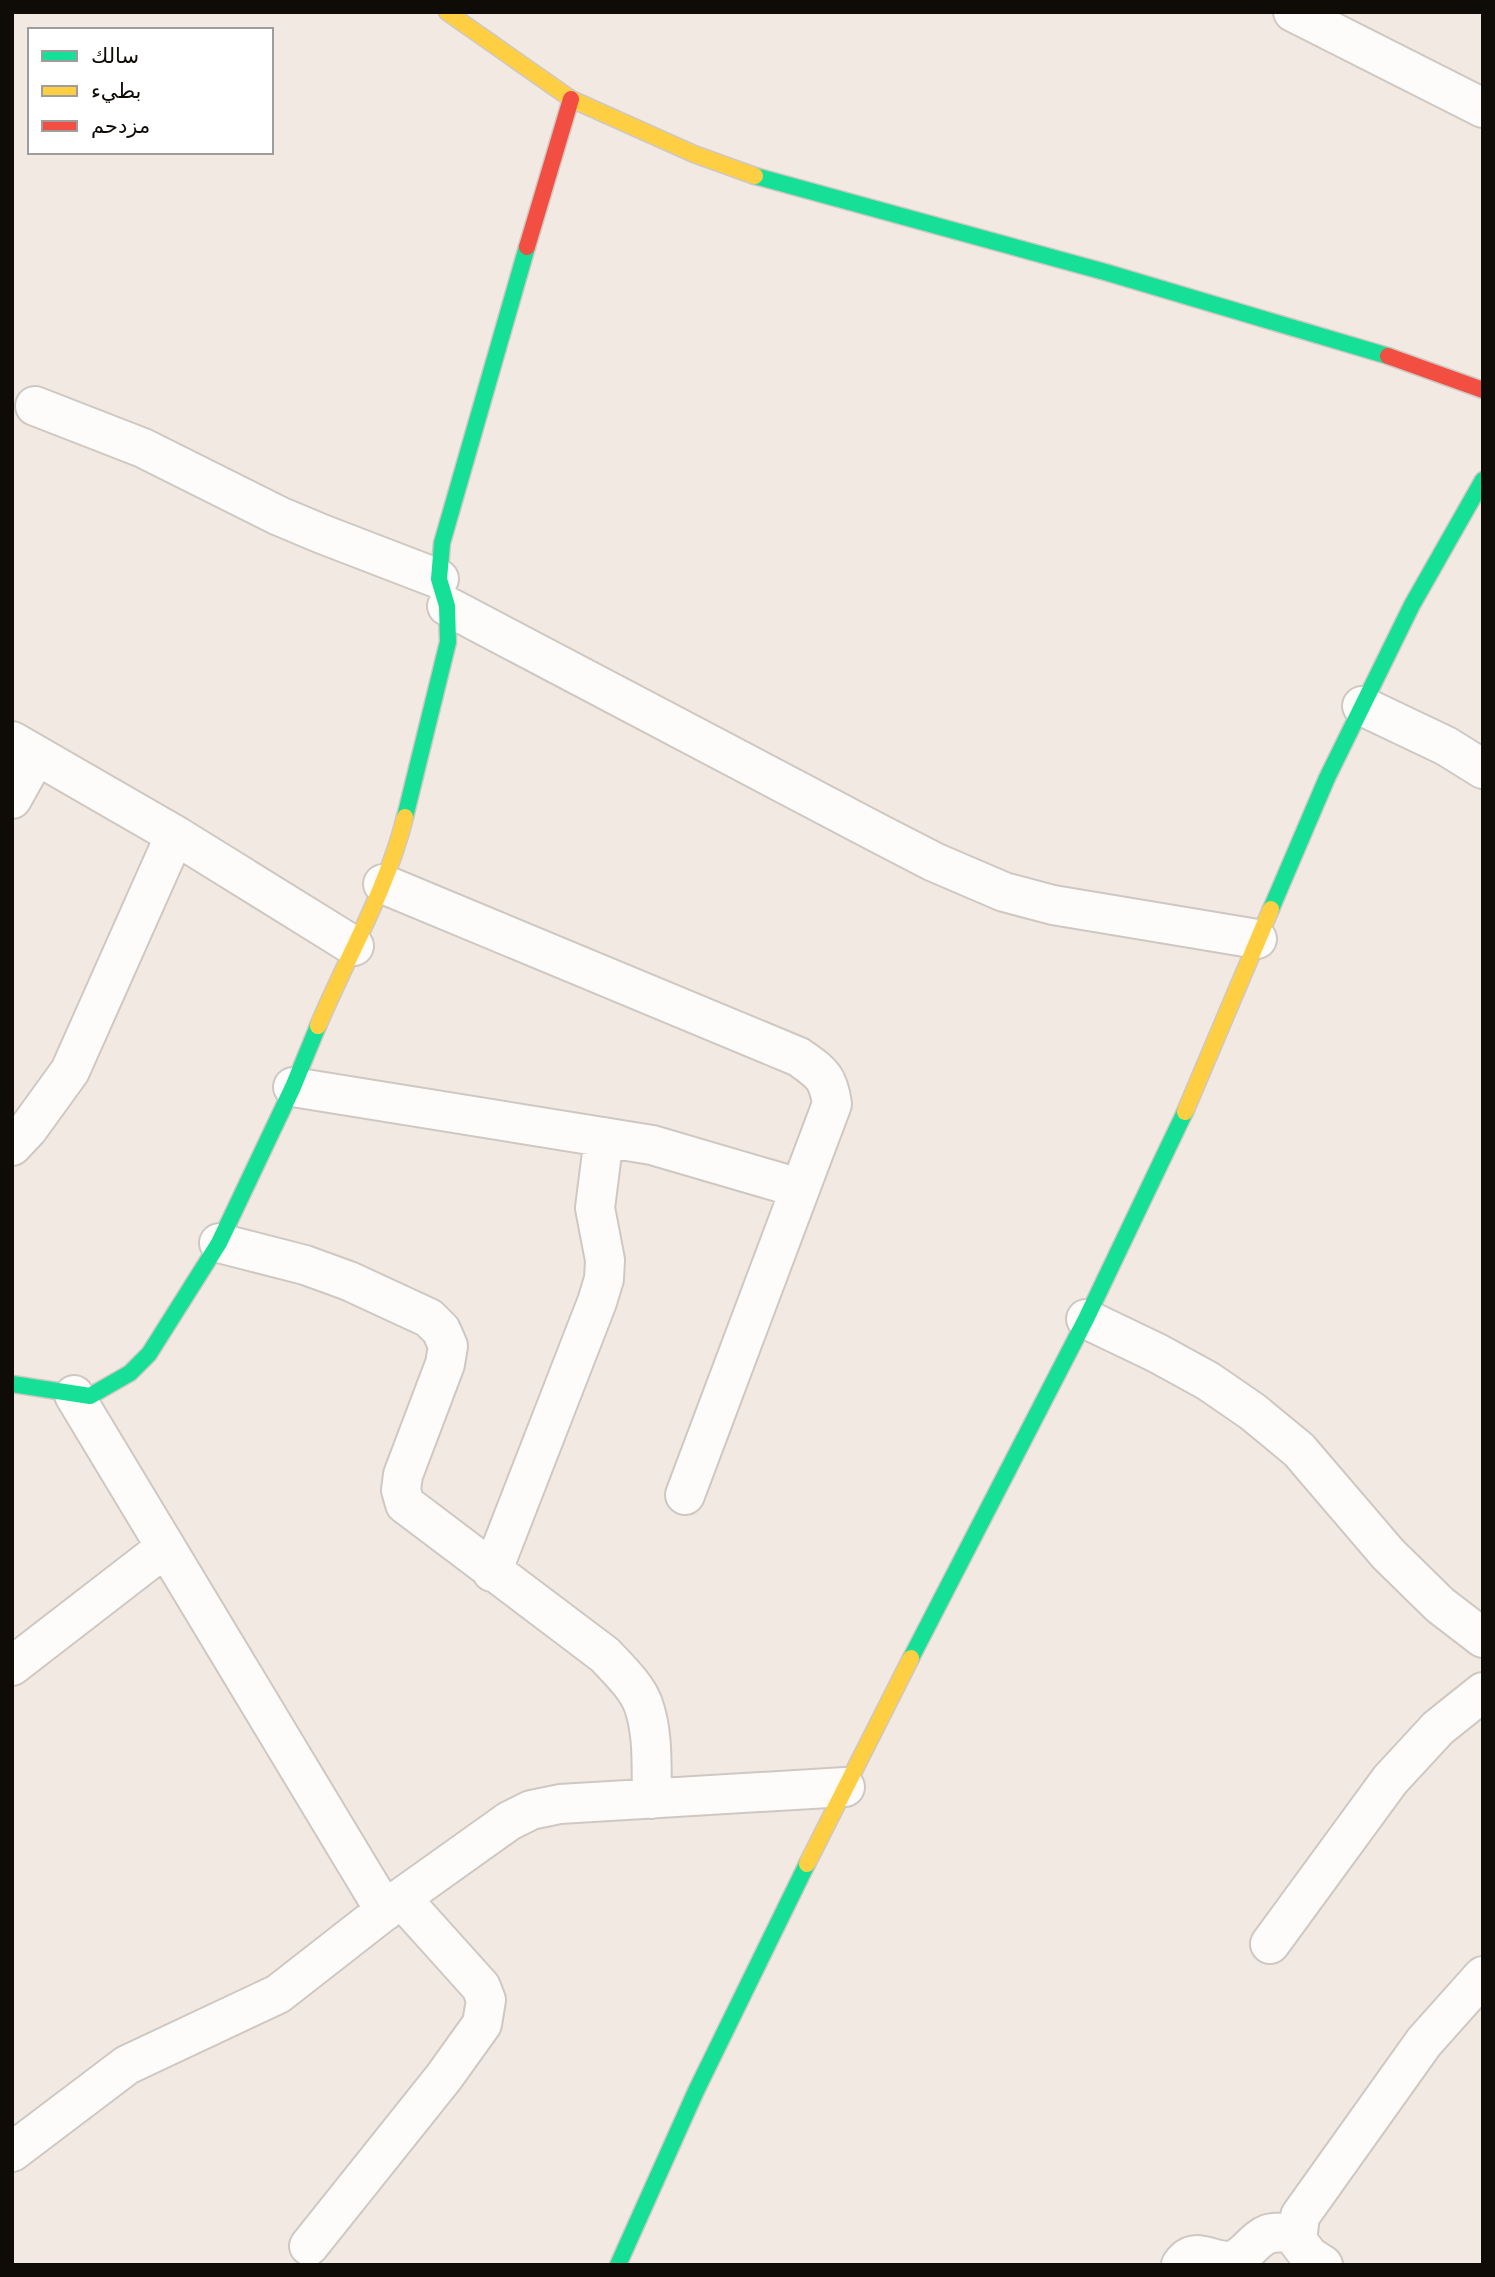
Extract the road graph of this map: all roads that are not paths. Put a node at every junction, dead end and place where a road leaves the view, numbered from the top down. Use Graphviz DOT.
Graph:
graph roads {
  1 [pos="447,12"];
  2 [pos="1293,12"];
  3 [pos="571,99"];
  4 [pos="1483,108"];
  5 [pos="1483,390"];
  6 [pos="35,406"];
  7 [pos="1483,480"];
  8 [pos="443,592"];
  9 [pos="1362,706"];
  10 [pos="24,748"];
  11 [pos="1483,769"];
  12 [pos="12,799"];
  13 [pos="175,835"];
  14 [pos="383,884"];
  15 [pos="1257,939"];
  16 [pos="354,947"];
  17 [pos="293,1087"];
  18 [pos="604,1137"];
  19 [pos="12,1146"];
  20 [pos="799,1188"];
  21 [pos="219,1243"];
  22 [pos="1086,1319"];
  23 [pos="12,1384"];
  24 [pos="74,1395"];
  25 [pos="685,1495"];
  26 [pos="166,1547"];
  27 [pos="492,1572"];
  28 [pos="1483,1638"];
  29 [pos="12,1666"];
  30 [pos="1483,1692"];
  31 [pos="845,1787"];
  32 [pos="652,1799"];
  33 [pos="393,1905"];
  34 [pos="1270,1944"];
  35 [pos="1483,1976"];
  36 [pos="12,2152"];
  37 [pos="1296,2233"];
  38 [pos="309,2246"];
  39 [pos="618,2265"];
  40 [pos="1181,2265"];
  41 [pos="1323,2265"];
  1 -- 3 [label="street"];
  2 -- 4 [label="street"];
  3 -- 5 [label="street"];
  3 -- 8 [label="street"];
  6 -- 8 [label="street"];
  7 -- 9 [label="street"];
  8 -- 14 [label="street"];
  8 -- 15 [label="street"];
  9 -- 11 [label="street"];
  9 -- 15 [label="street"];
  10 -- 12 [label="street"];
  10 -- 13 [label="street"];
  13 -- 16 [label="street"];
  13 -- 19 [label="street"];
  14 -- 16 [label="street"];
  14 -- 20 [label="street"];
  15 -- 22 [label="street"];
  16 -- 17 [label="street"];
  17 -- 18 [label="street"];
  17 -- 21 [label="street"];
  18 -- 20 [label="street"];
  18 -- 27 [label="street"];
  20 -- 25 [label="street"];
  21 -- 24 [label="street"];
  21 -- 27 [label="street"];
  22 -- 28 [label="street"];
  22 -- 31 [label="street"];
  23 -- 24 [label="street"];
  24 -- 26 [label="street"];
  26 -- 29 [label="street"];
  26 -- 33 [label="street"];
  27 -- 32 [label="street"];
  30 -- 34 [label="street"];
  31 -- 32 [label="street"];
  31 -- 39 [label="street"];
  32 -- 33 [label="street"];
  33 -- 36 [label="street"];
  33 -- 38 [label="street"];
  35 -- 37 [label="street"];
  37 -- 40 [label="street"];
  37 -- 41 [label="street"];
}
